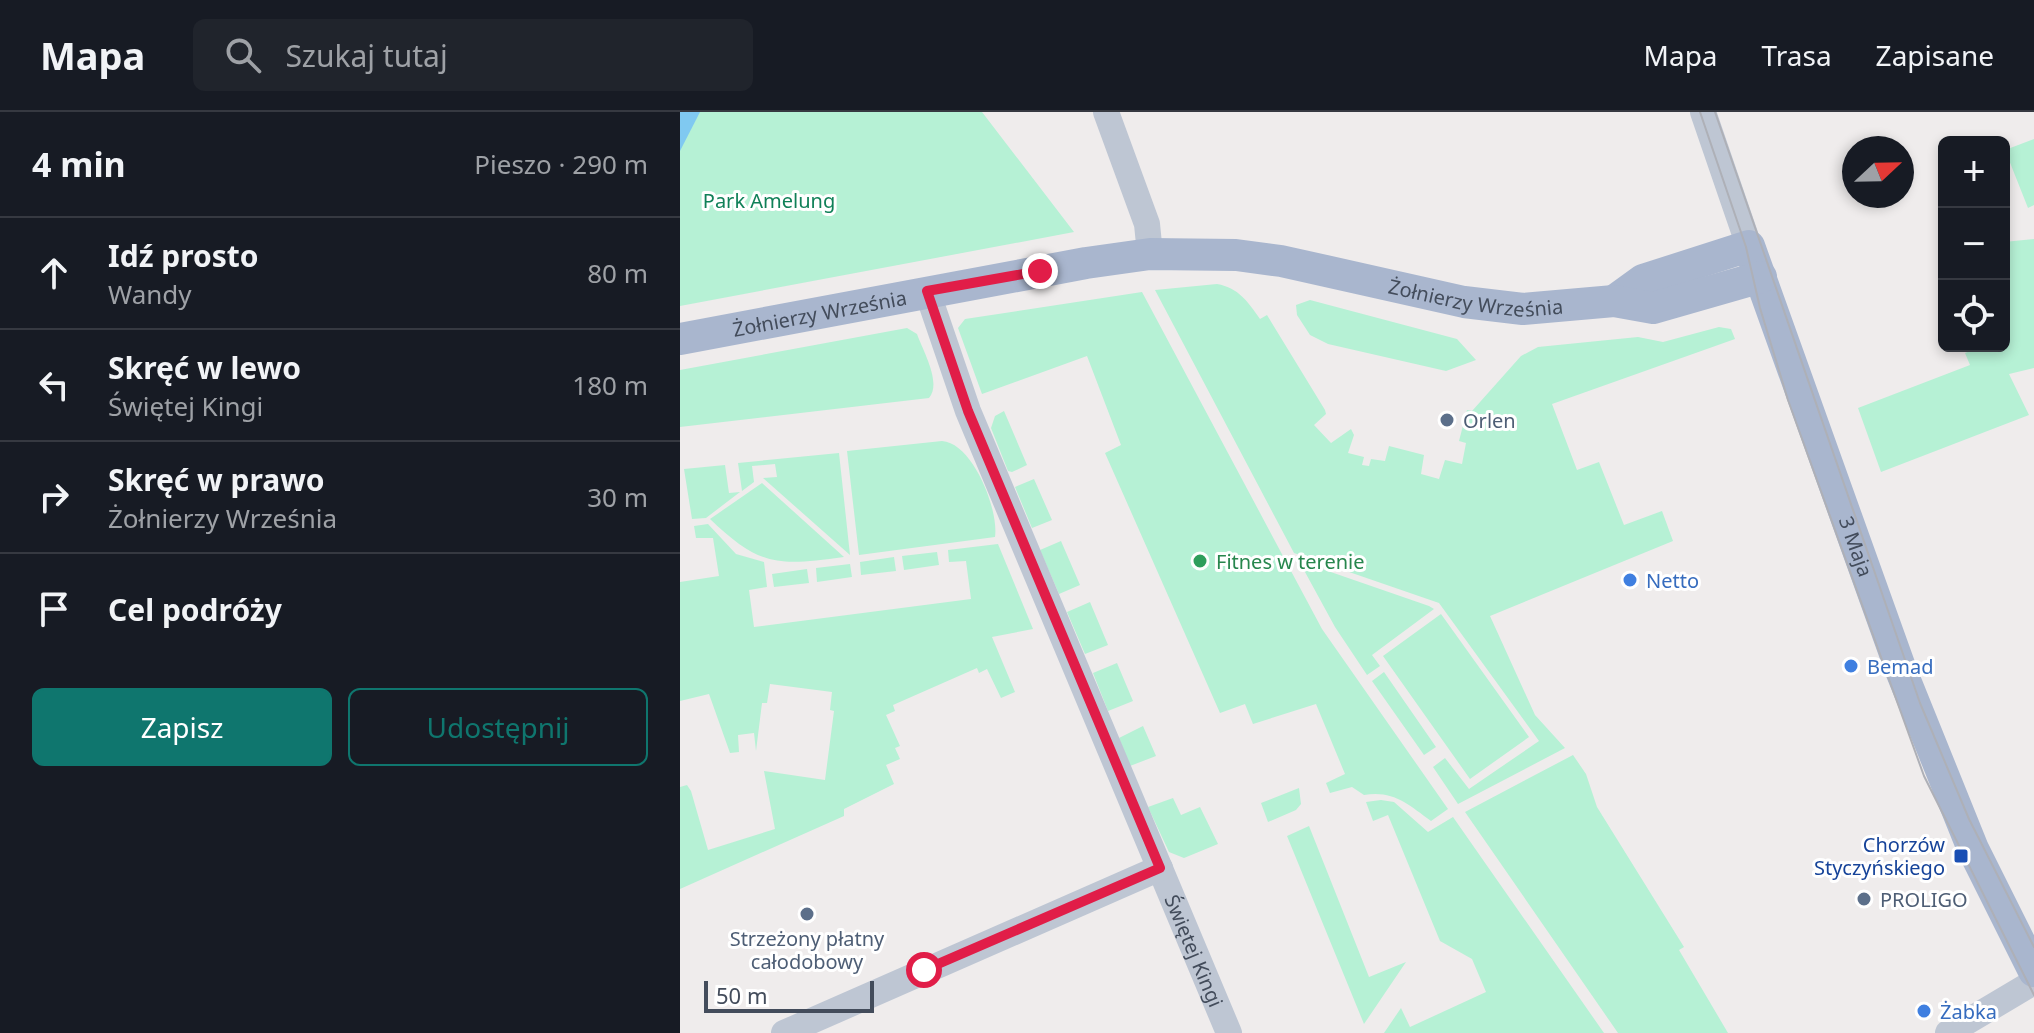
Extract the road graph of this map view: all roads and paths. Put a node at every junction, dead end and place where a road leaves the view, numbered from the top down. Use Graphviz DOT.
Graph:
graph roads {
  1 [pos="1106,112"];
  2 [pos="1703,112"];
  3 [pos="1749,246"];
  4 [pos="1150,254"];
  5 [pos="1761,277"];
  6 [pos="927,291"];
  7 [pos="1614,301"];
  8 [pos="680,339"];
  9 [pos="1160,868"];
  10 [pos="2034,971"];
  11 [pos="2034,982"];
  12 [pos="784,1033"];
  13 [pos="1229,1033"];
  14 [pos="1948,1033"];
  1 -- 4 [label="street"];
  2 -- 3 [label="street, 3 Maja"];
  3 -- 5 [label="main road, 3 Maja"];
  3 -- 7 [label="main road, Żołnierzy Września"];
  4 -- 6 [label="main road, Żołnierzy Września"];
  4 -- 7 [label="main road, Żołnierzy Września"];
  5 -- 7 [label="main road, Żołnierzy Września"];
  5 -- 10 [label="main road, 3 Maja"];
  6 -- 8 [label="main road, Żołnierzy Września"];
  6 -- 9 [label="street, Świętej Kingi"];
  9 -- 12 [label="street"];
  9 -- 13 [label="street, Świętej Kingi"];
  11 -- 14 [label="street"];
}
